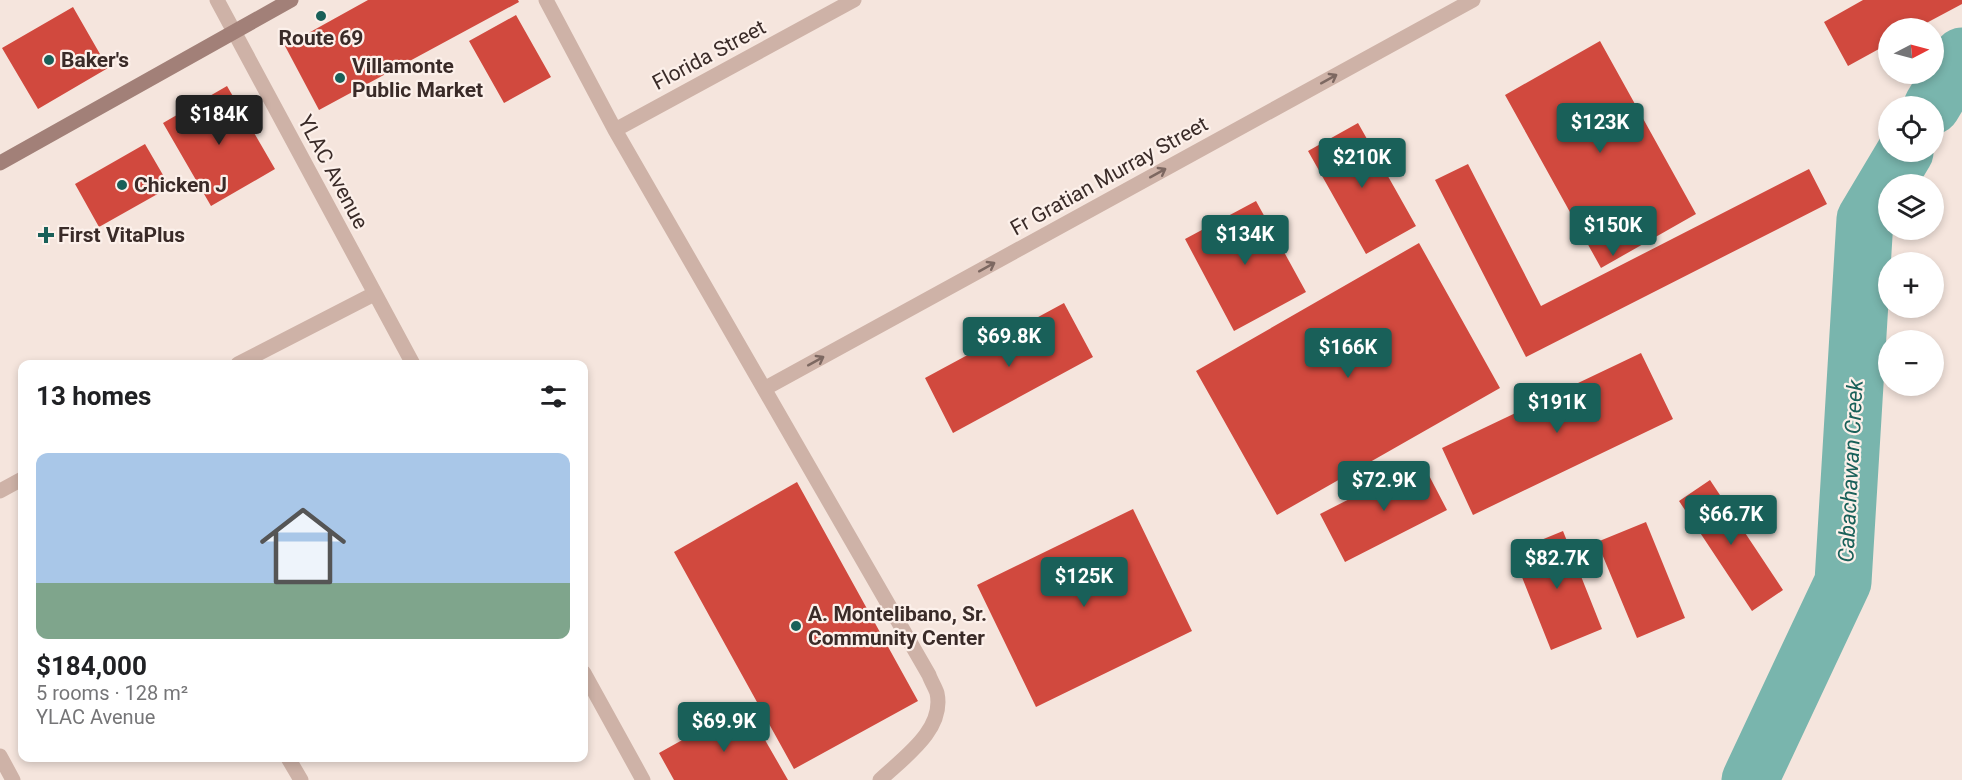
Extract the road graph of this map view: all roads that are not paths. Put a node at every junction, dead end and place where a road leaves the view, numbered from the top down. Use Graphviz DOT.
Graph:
graph roads {
  1 [pos="217,0"];
  2 [pos="291,0"];
  3 [pos="546,0"];
  4 [pos="854,0"];
  5 [pos="1473,0"];
  6 [pos="235,31"];
  7 [pos="615,130"];
  8 [pos="0,163"];
  9 [pos="374,294"];
  10 [pos="246,360"];
  11 [pos="411,360"];
  12 [pos="764,389"];
  13 [pos="18,481"];
  14 [pos="0,491"];
  15 [pos="588,680"];
  16 [pos="0,756"];
  17 [pos="290,762"];
  18 [pos="13,780"];
  19 [pos="301,780"];
  20 [pos="643,780"];
  21 [pos="880,780"];
  1 -- 6 [label="street, YLAC Avenue"];
  2 -- 6 [label="main road"];
  3 -- 7 [label="street"];
  4 -- 7 [label="street, Florida Street"];
  12 -- 5 [label="street, Fr Gratian Murray Street, one-way"];
  6 -- 8 [label="main road"];
  6 -- 9 [label="street, YLAC Avenue"];
  7 -- 12 [label="street"];
  9 -- 10 [label="street"];
  9 -- 11 [label="street, YLAC Avenue"];
  12 -- 21 [label="street"];
  13 -- 14 [label="street"];
  15 -- 20 [label="street"];
  16 -- 18 [label="street"];
  17 -- 19 [label="street"];
}
